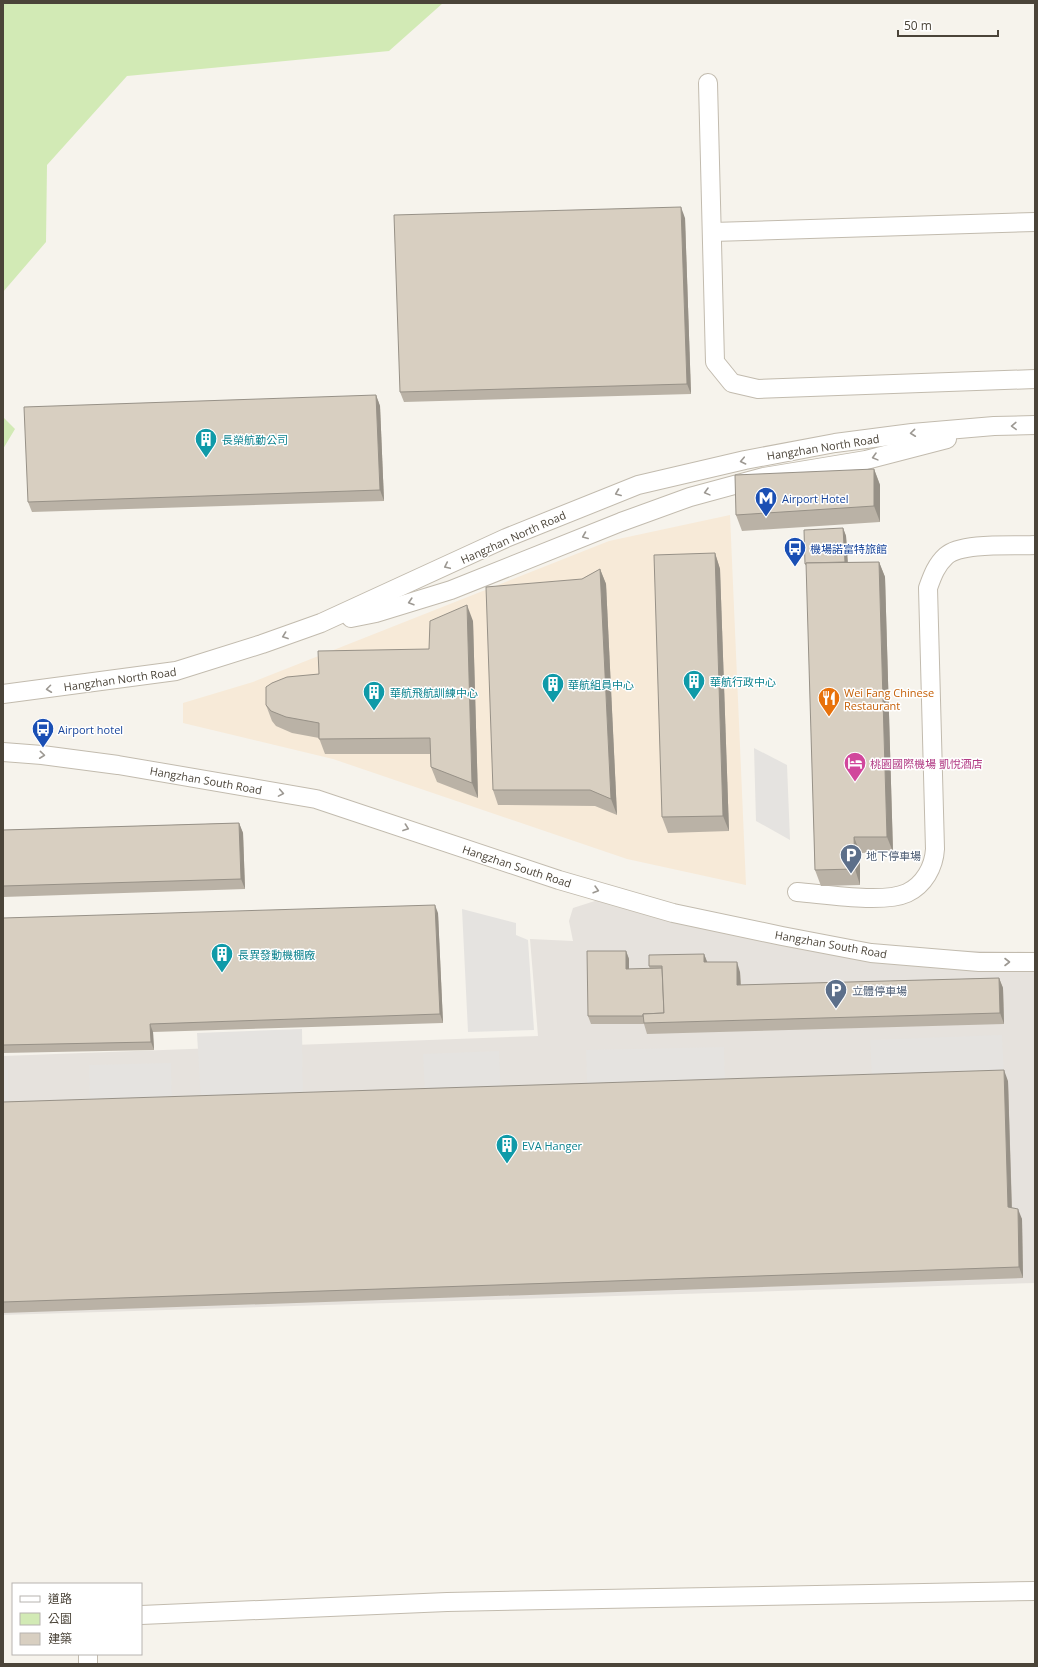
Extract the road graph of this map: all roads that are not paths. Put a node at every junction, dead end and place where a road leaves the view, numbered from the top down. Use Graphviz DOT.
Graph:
graph roads {
  1 [pos="708,83"];
  2 [pos="1035,222"];
  3 [pos="712,232"];
  4 [pos="1035,379"];
  5 [pos="1035,425"];
  6 [pos="994,426"];
  7 [pos="1035,545"];
  8 [pos="321,623"];
  9 [pos="3,694"];
  10 [pos="3,752"];
  11 [pos="797,892"];
  12 [pos="1035,962"];
  13 [pos="1035,1591"];
  14 [pos="142,1614"];
  1 -- 3 [label="street"];
  2 -- 3 [label="street"];
  3 -- 4 [label="street"];
  5 -- 6 [label="street, Hangzhan North Road, one-way"];
  6 -- 8 [label="street, one-way"];
  6 -- 8 [label="street, Hangzhan North Road, one-way"];
  7 -- 11 [label="street"];
  8 -- 9 [label="street, Hangzhan North Road, one-way"];
  10 -- 12 [label="street, Hangzhan South Road, one-way"];
  13 -- 14 [label="street"];
}
